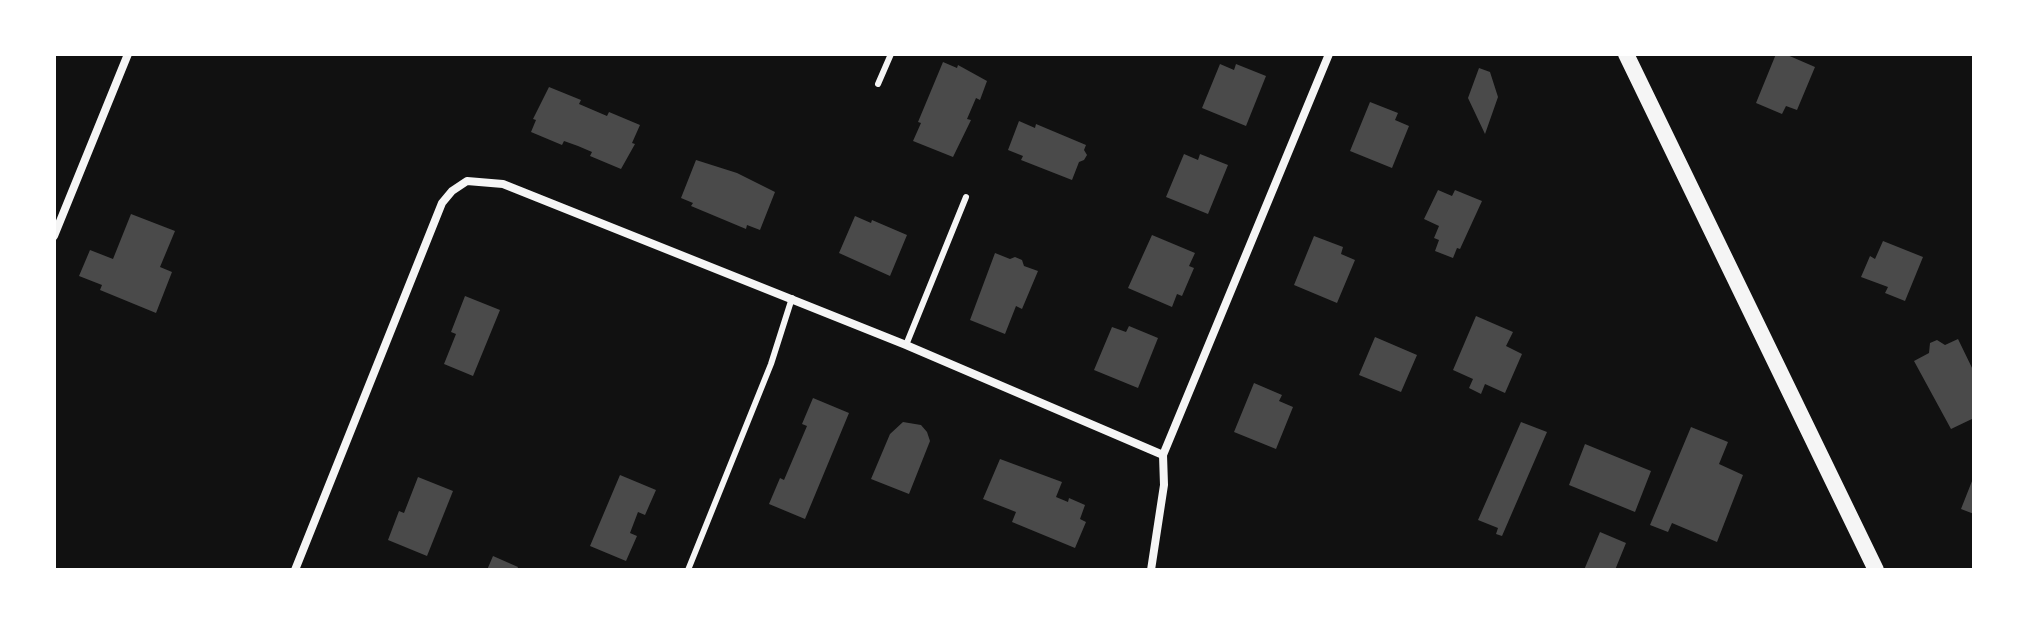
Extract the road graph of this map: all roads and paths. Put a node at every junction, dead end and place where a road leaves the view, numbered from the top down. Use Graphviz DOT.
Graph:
graph roads {
  1 [pos="128,54"];
  2 [pos="891,54"];
  3 [pos="1329,54"];
  4 [pos="1626,54"];
  5 [pos="878,84"];
  6 [pos="966,197"];
  7 [pos="54,236"];
  8 [pos="792,298"];
  9 [pos="906,345"];
  10 [pos="1163,455"];
  11 [pos="1869,566"];
  12 [pos="295,570"];
  13 [pos="688,570"];
  14 [pos="1151,570"];
  1 -- 7 [label="street"];
  2 -- 5 [label="lane"];
  3 -- 10 [label="street"];
  4 -- 11 [label="main road"];
  6 -- 9 [label="lane"];
  8 -- 9 [label="street"];
  8 -- 12 [label="street"];
  8 -- 13 [label="lane"];
  9 -- 10 [label="street"];
  10 -- 14 [label="street"];
}
